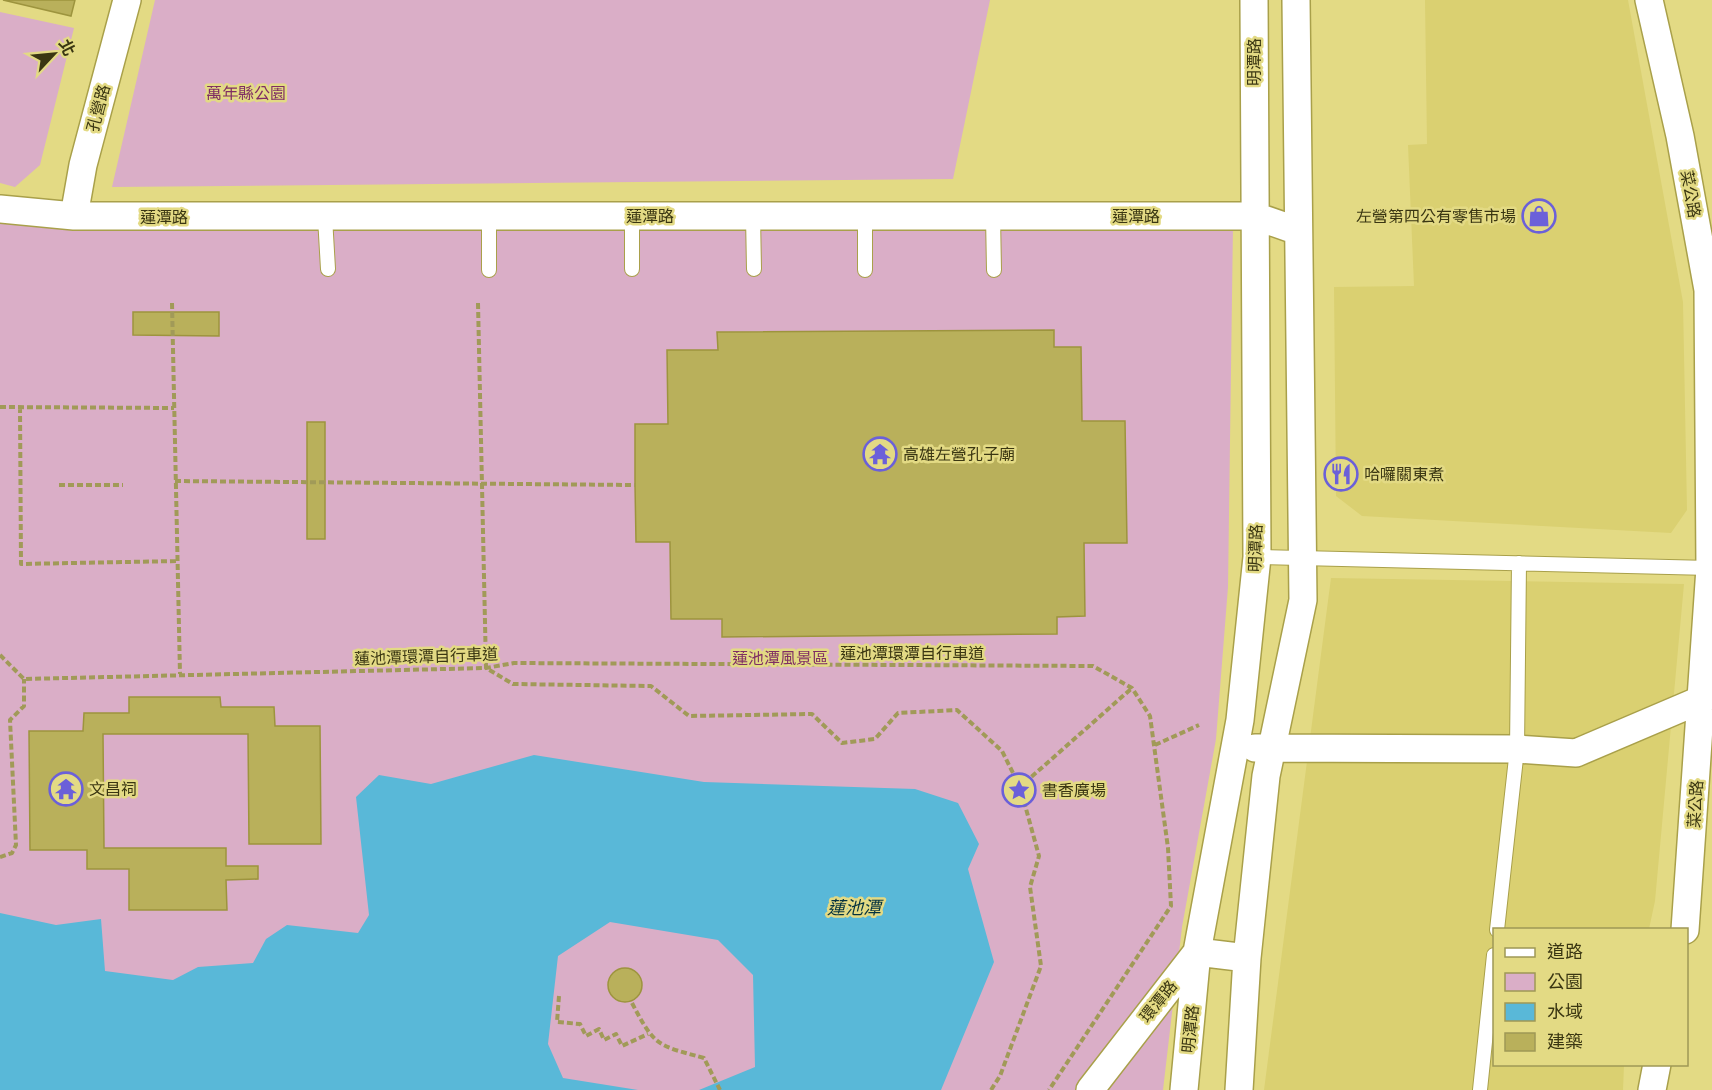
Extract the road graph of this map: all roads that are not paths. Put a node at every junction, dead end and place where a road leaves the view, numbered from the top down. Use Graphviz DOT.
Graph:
graph roads {
  1 [pos="127,0"];
  2 [pos="1254,0"];
  3 [pos="1296,0"];
  4 [pos="1649,0"];
  5 [pos="0,209"];
  6 [pos="74,216"];
  7 [pos="489,216"];
  8 [pos="753,216"];
  9 [pos="865,216"];
  10 [pos="993,216"];
  11 [pos="1255,216"];
  12 [pos="325,217"];
  13 [pos="632,217"];
  14 [pos="1298,231"];
  15 [pos="328,269"];
  16 [pos="633,269"];
  17 [pos="754,269"];
  18 [pos="489,270"];
  19 [pos="865,270"];
  20 [pos="994,270"];
  21 [pos="1711,421"];
  22 [pos="1257,557"];
  23 [pos="1302,558"];
  24 [pos="1519,563"];
  25 [pos="1710,568"];
  26 [pos="1707,696"];
  27 [pos="1234,748"];
  28 [pos="1272,748"];
  29 [pos="1517,749"];
  30 [pos="1497,928"];
  31 [pos="1685,928"];
  32 [pos="1197,952"];
  33 [pos="1247,958"];
  34 [pos="1493,965"];
  35 [pos="1658,1066"];
  36 [pos="1090,1090"];
  37 [pos="1184,1090"];
  38 [pos="1239,1090"];
  39 [pos="1480,1090"];
  40 [pos="1652,1090"];
  1 -- 6 [label="street, 孔營路"];
  2 -- 11 [label="street, 明潭路"];
  3 -- 14 [label="street"];
  4 -- 21 [label="street, 菜公路"];
  5 -- 6 [label="street, 蓮潭路"];
  6 -- 12 [label="street, 蓮潭路"];
  7 -- 12 [label="street, 蓮潭路"];
  7 -- 13 [label="street, 蓮潭路"];
  7 -- 18 [label="lane"];
  8 -- 9 [label="street, 蓮潭路"];
  8 -- 13 [label="street, 蓮潭路"];
  8 -- 17 [label="lane"];
  9 -- 10 [label="street, 蓮潭路"];
  9 -- 19 [label="lane"];
  10 -- 11 [label="street, 蓮潭路"];
  10 -- 20 [label="lane"];
  11 -- 14 [label="street, 蓮潭路"];
  11 -- 22 [label="street, 明潭路"];
  12 -- 15 [label="lane"];
  13 -- 16 [label="lane"];
  14 -- 23 [label="street"];
  21 -- 25 [label="street, 菜公路"];
  22 -- 23 [label="lane"];
  22 -- 27 [label="street, 明潭路"];
  23 -- 24 [label="lane"];
  23 -- 28 [label="street"];
  24 -- 25 [label="lane"];
  24 -- 29 [label="lane"];
  25 -- 26 [label="street, 菜公路"];
  26 -- 29 [label="street"];
  26 -- 31 [label="street, 菜公路"];
  27 -- 28 [label="street"];
  27 -- 32 [label="street, 明潭路"];
  28 -- 29 [label="street"];
  28 -- 33 [label="street"];
  29 -- 30 [label="lane"];
  32 -- 33 [label="street"];
  32 -- 36 [label="street, 環潭路"];
  32 -- 37 [label="street, 明潭路"];
  33 -- 38 [label="street"];
  34 -- 39 [label="lane"];
  35 -- 40 [label="street"];
}
